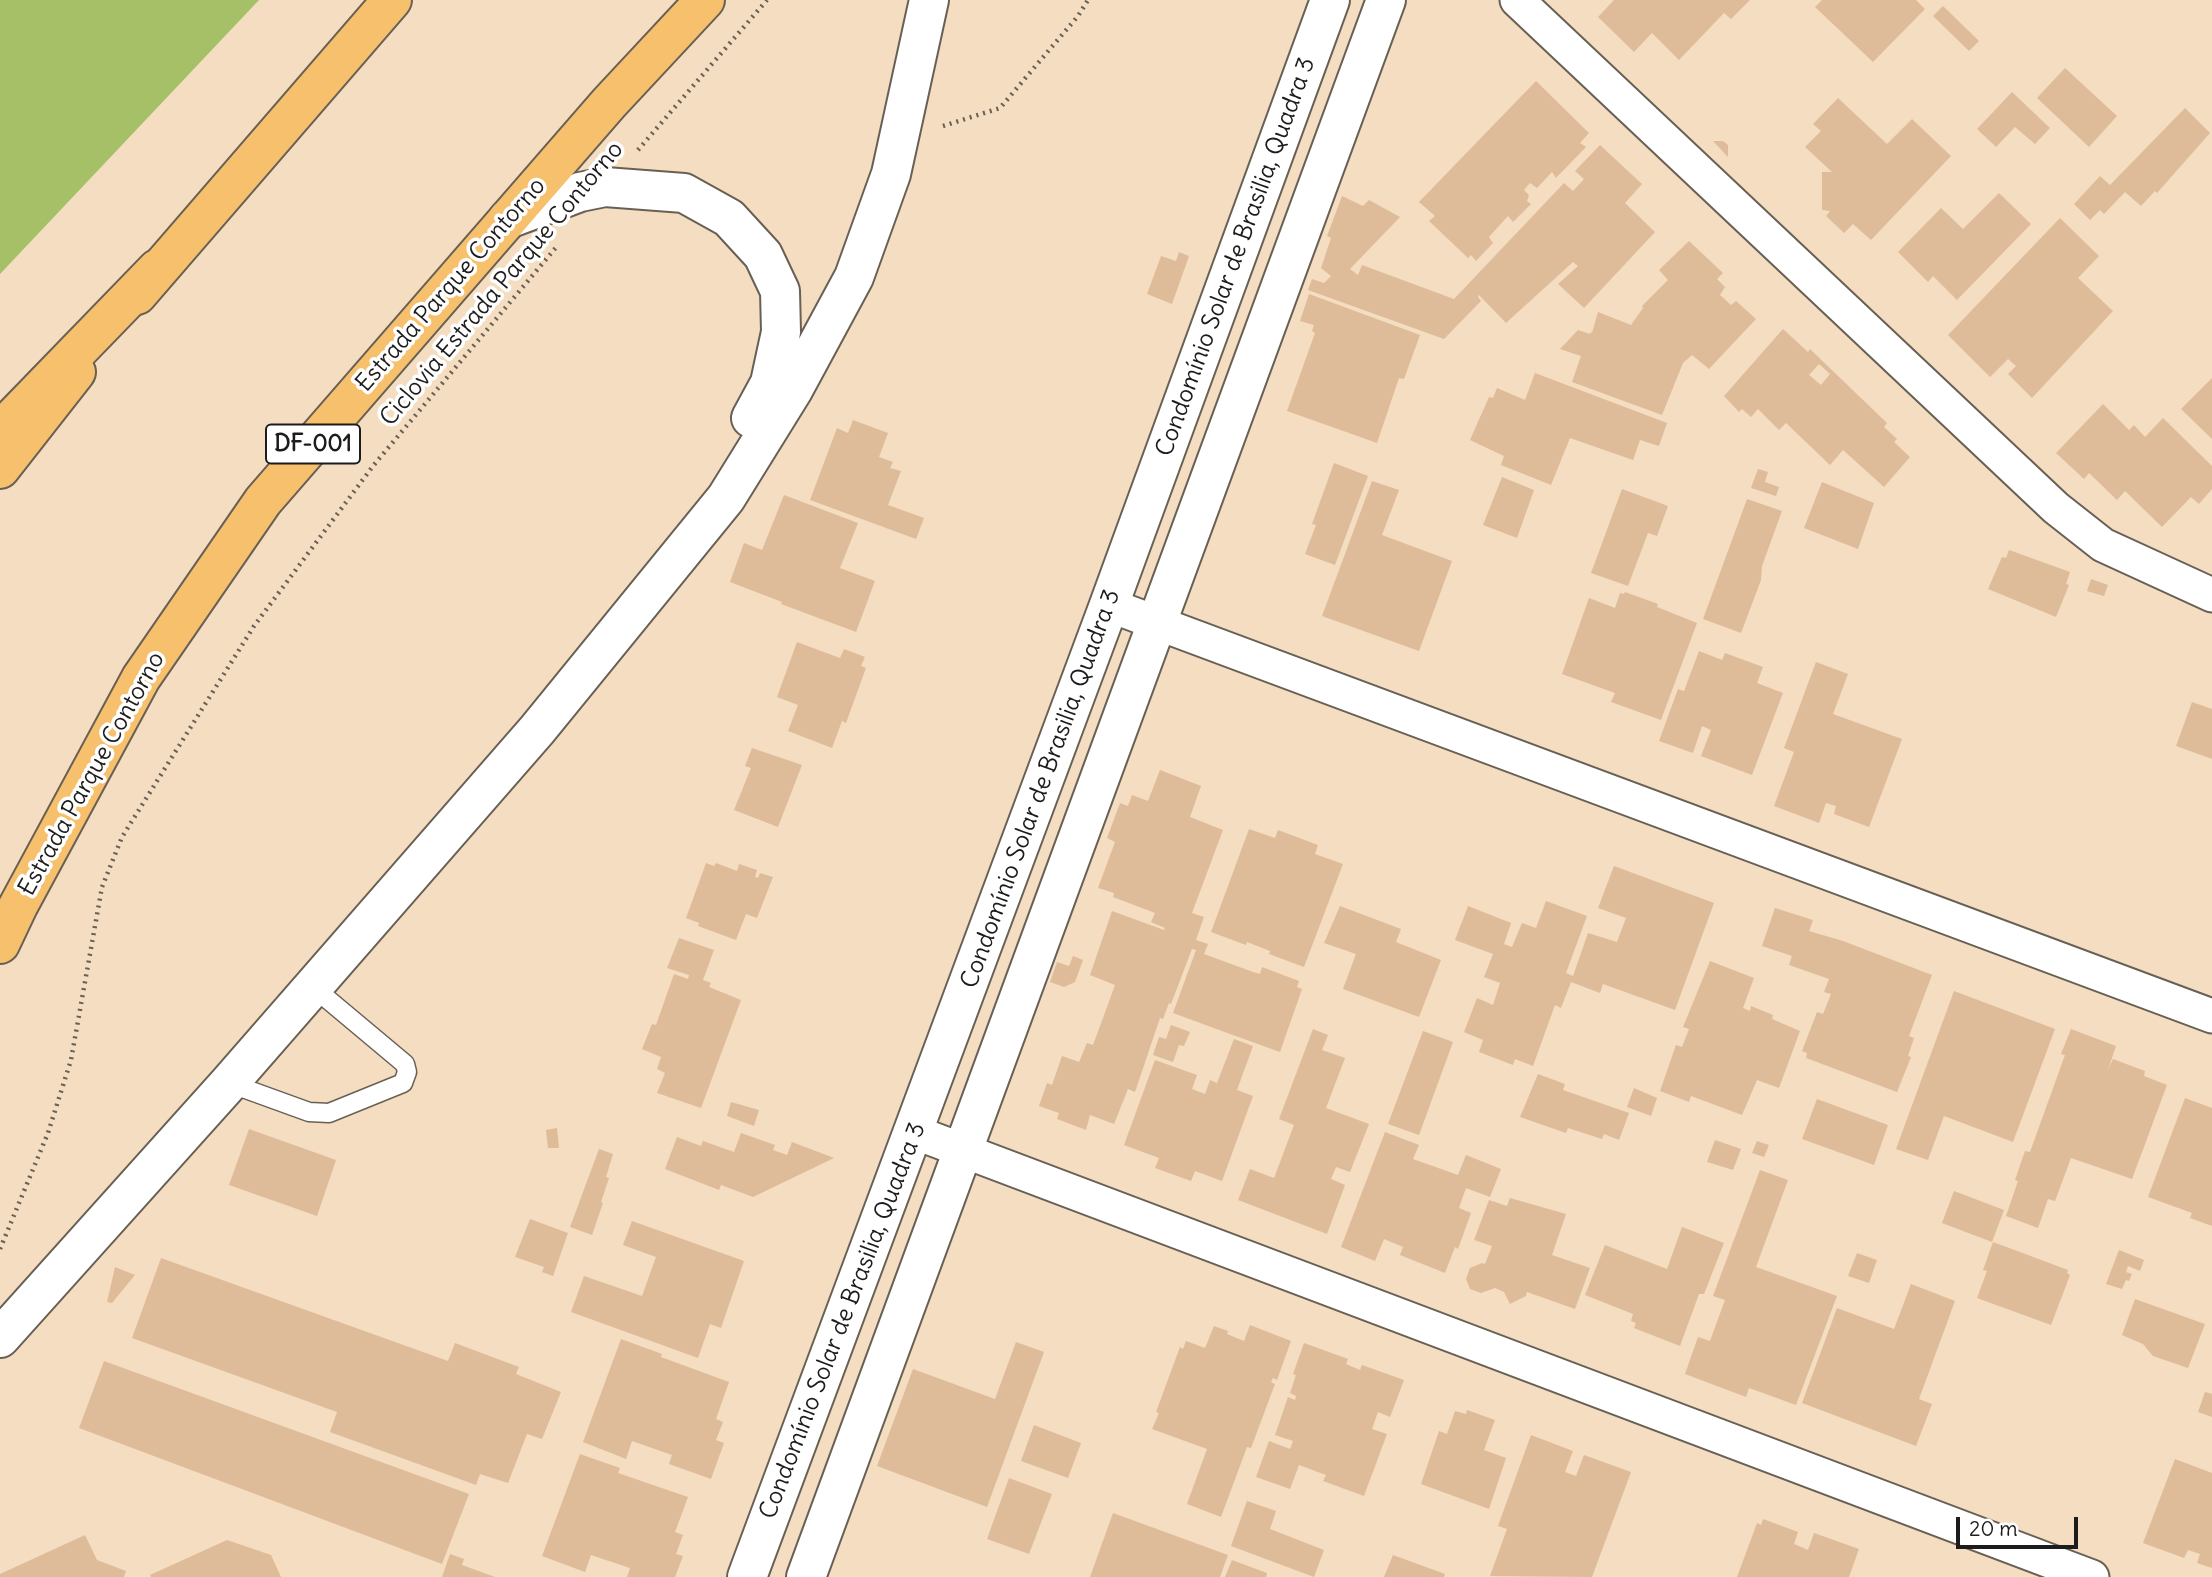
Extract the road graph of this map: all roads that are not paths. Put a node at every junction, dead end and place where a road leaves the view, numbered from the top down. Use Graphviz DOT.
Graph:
graph roads {
  1 [pos="393,0"];
  2 [pos="705,0"];
  3 [pos="929,0"];
  4 [pos="1330,0"];
  5 [pos="1386,0"];
  6 [pos="1517,0"];
  7 [pos="508,219"];
  8 [pos="157,269"];
  9 [pos="0,431"];
  10 [pos="0,469"];
  11 [pos="667,570"];
  12 [pos="2212,595"];
  13 [pos="1109,605"];
  14 [pos="1158,624"];
  15 [pos="0,944"];
  16 [pos="313,987"];
  17 [pos="2212,1016"];
  18 [pos="229,1083"];
  19 [pos="914,1132"];
  20 [pos="963,1150"];
  21 [pos="0,1338"];
  22 [pos="747,1577"];
  23 [pos="806,1577"];
  24 [pos="2092,1577"];
  1 -- 8 [label="main road"];
  2 -- 7 [label="main road, Estrada Parque Contorno / DF-001"];
  3 -- 11 [label="street"];
  4 -- 13 [label="street, Condomínio Solar de Brasilia, Quadra 3"];
  5 -- 14 [label="street, Condomínio Solar de Brasilia, Quadra 3"];
  6 -- 12 [label="street"];
  7 -- 11 [label="street"];
  7 -- 15 [label="main road, Estrada Parque Contorno / DF-001"];
  8 -- 9 [label="main road"];
  8 -- 10 [label="main road"];
  11 -- 16 [label="street"];
  13 -- 14 [label="street"];
  13 -- 19 [label="street, Condomínio Solar de Brasilia, Quadra 3"];
  14 -- 17 [label="street"];
  14 -- 20 [label="street, Condomínio Solar de Brasilia, Quadra 3"];
  16 -- 18 [label="street"];
  16 -- 18 [label="lane"];
  18 -- 21 [label="street"];
  19 -- 20 [label="street"];
  19 -- 22 [label="street, Condomínio Solar de Brasilia, Quadra 3"];
  20 -- 23 [label="street, Condomínio Solar de Brasilia, Quadra 3"];
  20 -- 24 [label="street"];
}
